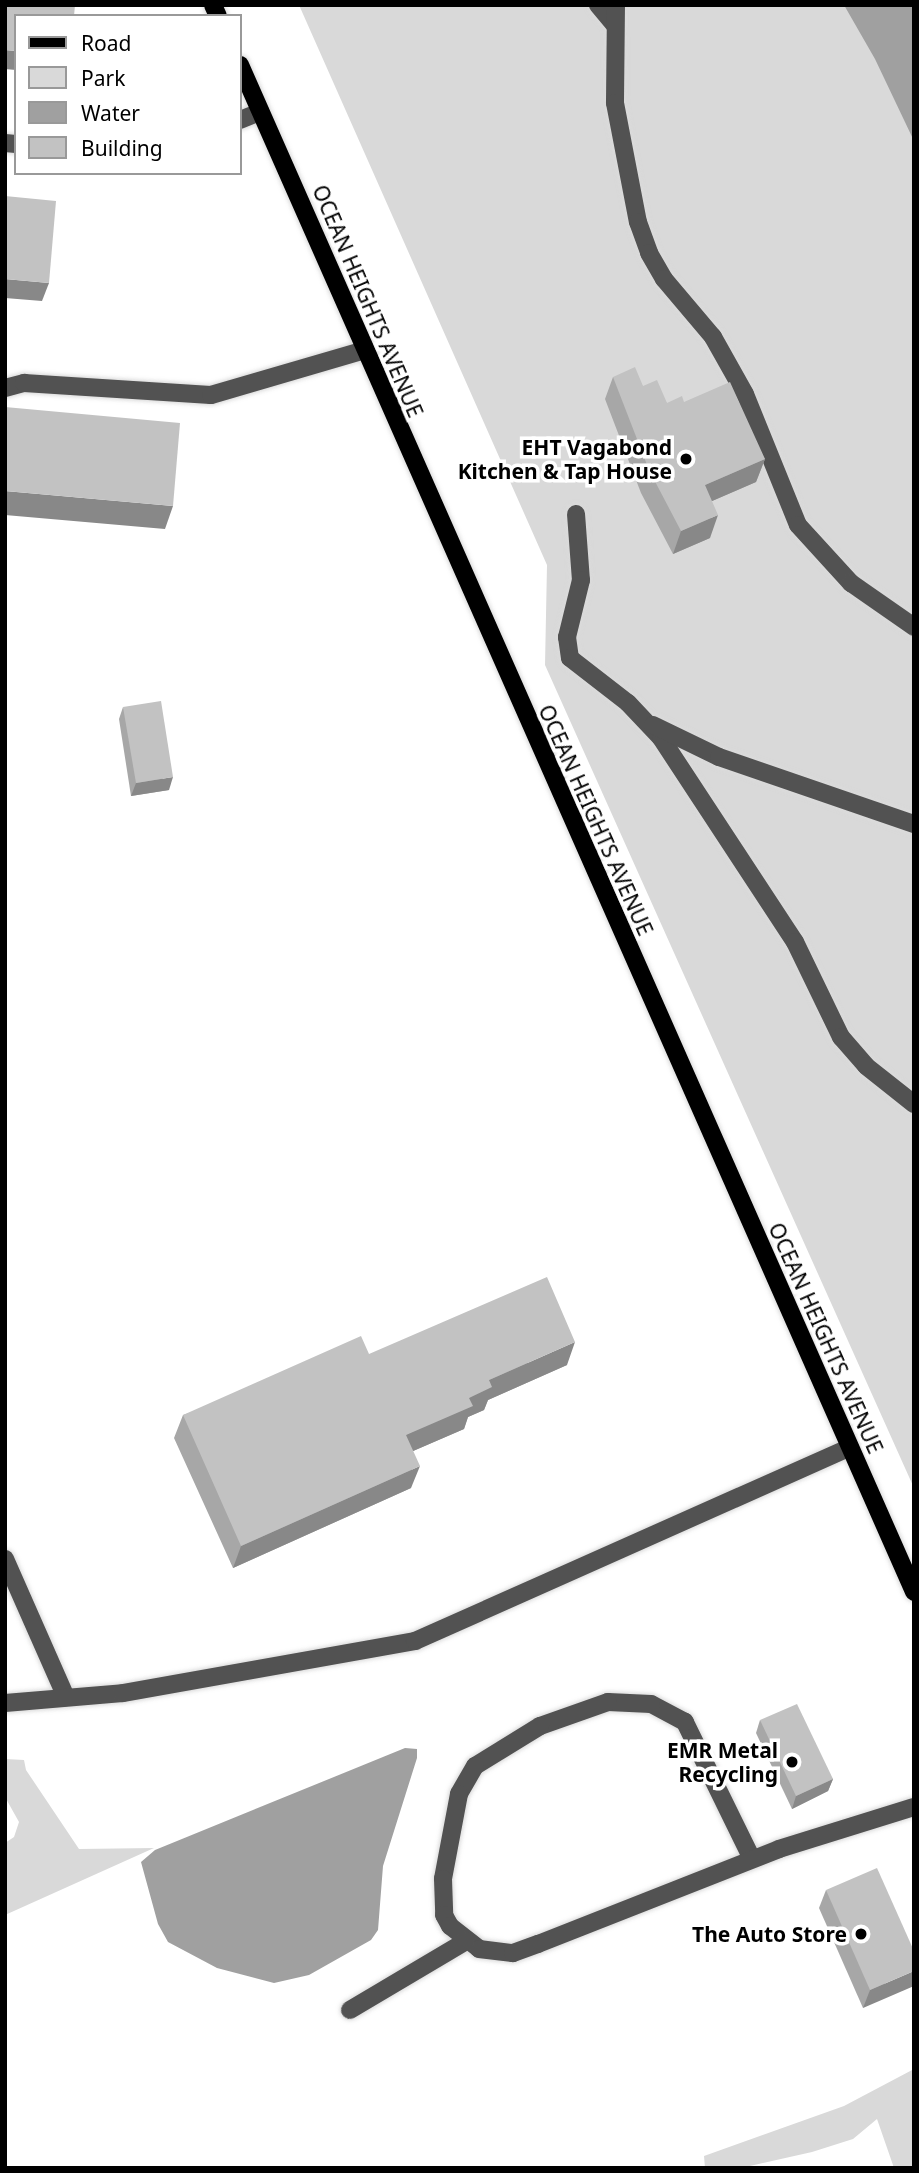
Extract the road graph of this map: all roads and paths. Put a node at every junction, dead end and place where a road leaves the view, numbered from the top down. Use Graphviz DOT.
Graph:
graph roads {
  1 [pos="598,5"];
  2 [pos="616,5"];
  3 [pos="614,24"];
  4 [pos="242,70"];
  5 [pos="260,112"];
  6 [pos="242,119"];
  7 [pos="365,350"];
  8 [pos="5,388"];
  9 [pos="576,514"];
  10 [pos="914,626"];
  11 [pos="647,722"];
  12 [pos="914,824"];
  13 [pos="911,1098"];
  14 [pos="850,1447"];
  15 [pos="5,1559"];
  16 [pos="914,1592"];
  17 [pos="66,1697"];
  18 [pos="5,1703"];
  19 [pos="914,1807"];
  20 [pos="752,1859"];
  21 [pos="466,1941"];
  22 [pos="350,2010"];
  1 -- 3 [label="lane"];
  2 -- 3 [label="lane"];
  3 -- 10 [label="lane"];
  4 -- 5 [label="main road, OCEAN HEIGHTS AVENUE"];
  5 -- 6 [label="lane"];
  5 -- 7 [label="main road, OCEAN HEIGHTS AVENUE"];
  7 -- 8 [label="lane"];
  7 -- 14 [label="main road, OCEAN HEIGHTS AVENUE"];
  9 -- 11 [label="lane"];
  11 -- 12 [label="lane"];
  11 -- 13 [label="lane"];
  14 -- 16 [label="main road, OCEAN HEIGHTS AVENUE"];
  14 -- 17 [label="lane"];
  15 -- 17 [label="lane"];
  17 -- 18 [label="lane"];
  19 -- 20 [label="lane"];
  20 -- 21 [label="lane"];
  20 -- 21 [label="lane"];
  21 -- 22 [label="lane"];
}
